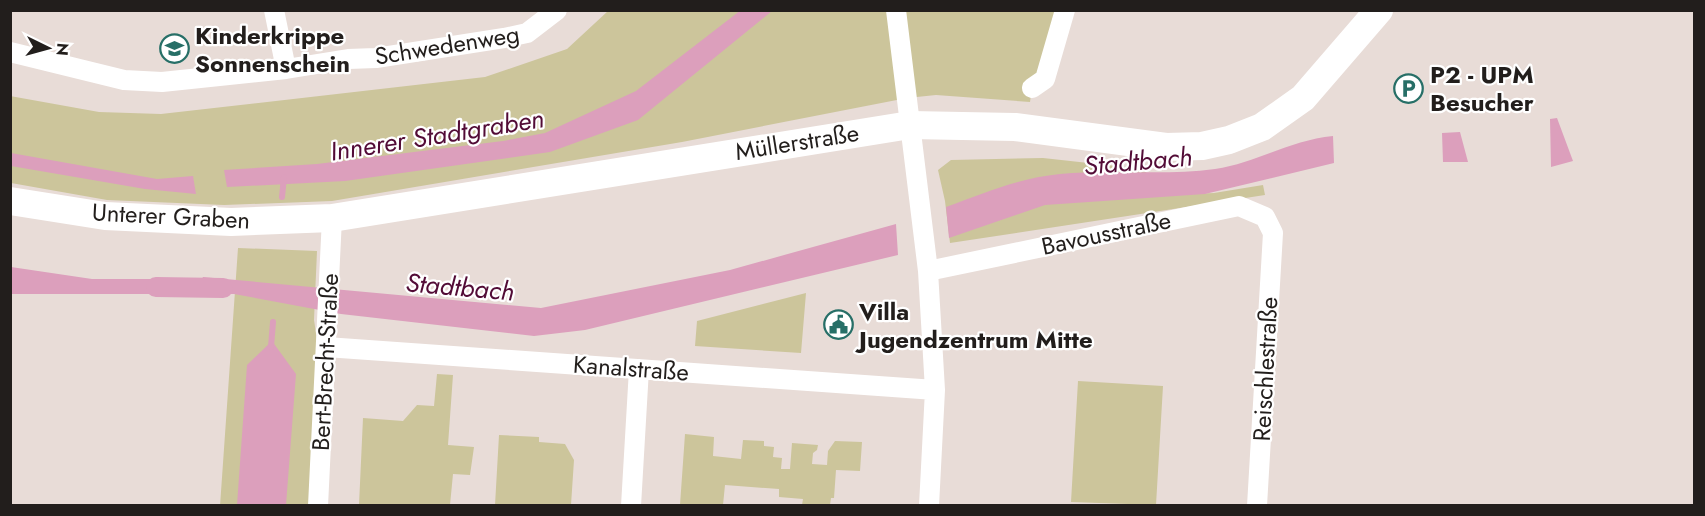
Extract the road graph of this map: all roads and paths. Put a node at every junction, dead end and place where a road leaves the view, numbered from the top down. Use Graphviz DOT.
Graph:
graph roads {
  1 [pos="274,10"];
  2 [pos="557,10"];
  3 [pos="896,10"];
  4 [pos="1065,10"];
  5 [pos="1379,10"];
  6 [pos="10,52"];
  7 [pos="286,69"];
  8 [pos="1032,88"];
  9 [pos="910,125"];
  10 [pos="10,201"];
  11 [pos="332,218"];
  12 [pos="1273,233"];
  13 [pos="928,271"];
  14 [pos="326,347"];
  15 [pos="639,369"];
  16 [pos="935,390"];
  17 [pos="318,506"];
  18 [pos="631,506"];
  19 [pos="929,506"];
  20 [pos="1257,506"];
  1 -- 7 [label="street"];
  2 -- 7 [label="street, Schwedenweg"];
  3 -- 9 [label="street"];
  4 -- 8 [label="street"];
  5 -- 9 [label="street, Müllerstraße"];
  6 -- 7 [label="street, Schwedenweg"];
  9 -- 11 [label="street, Müllerstraße"];
  9 -- 13 [label="street"];
  10 -- 11 [label="street, Unterer Graben"];
  11 -- 14 [label="street, Bert-Brecht-Straße"];
  12 -- 13 [label="street, Bavousstraße"];
  12 -- 20 [label="street, Reischlestraße"];
  13 -- 16 [label="street"];
  14 -- 15 [label="street, Kanalstraße"];
  14 -- 17 [label="street, Bert-Brecht-Straße"];
  15 -- 16 [label="street, Kanalstraße"];
  15 -- 18 [label="street"];
  16 -- 19 [label="street"];
}
